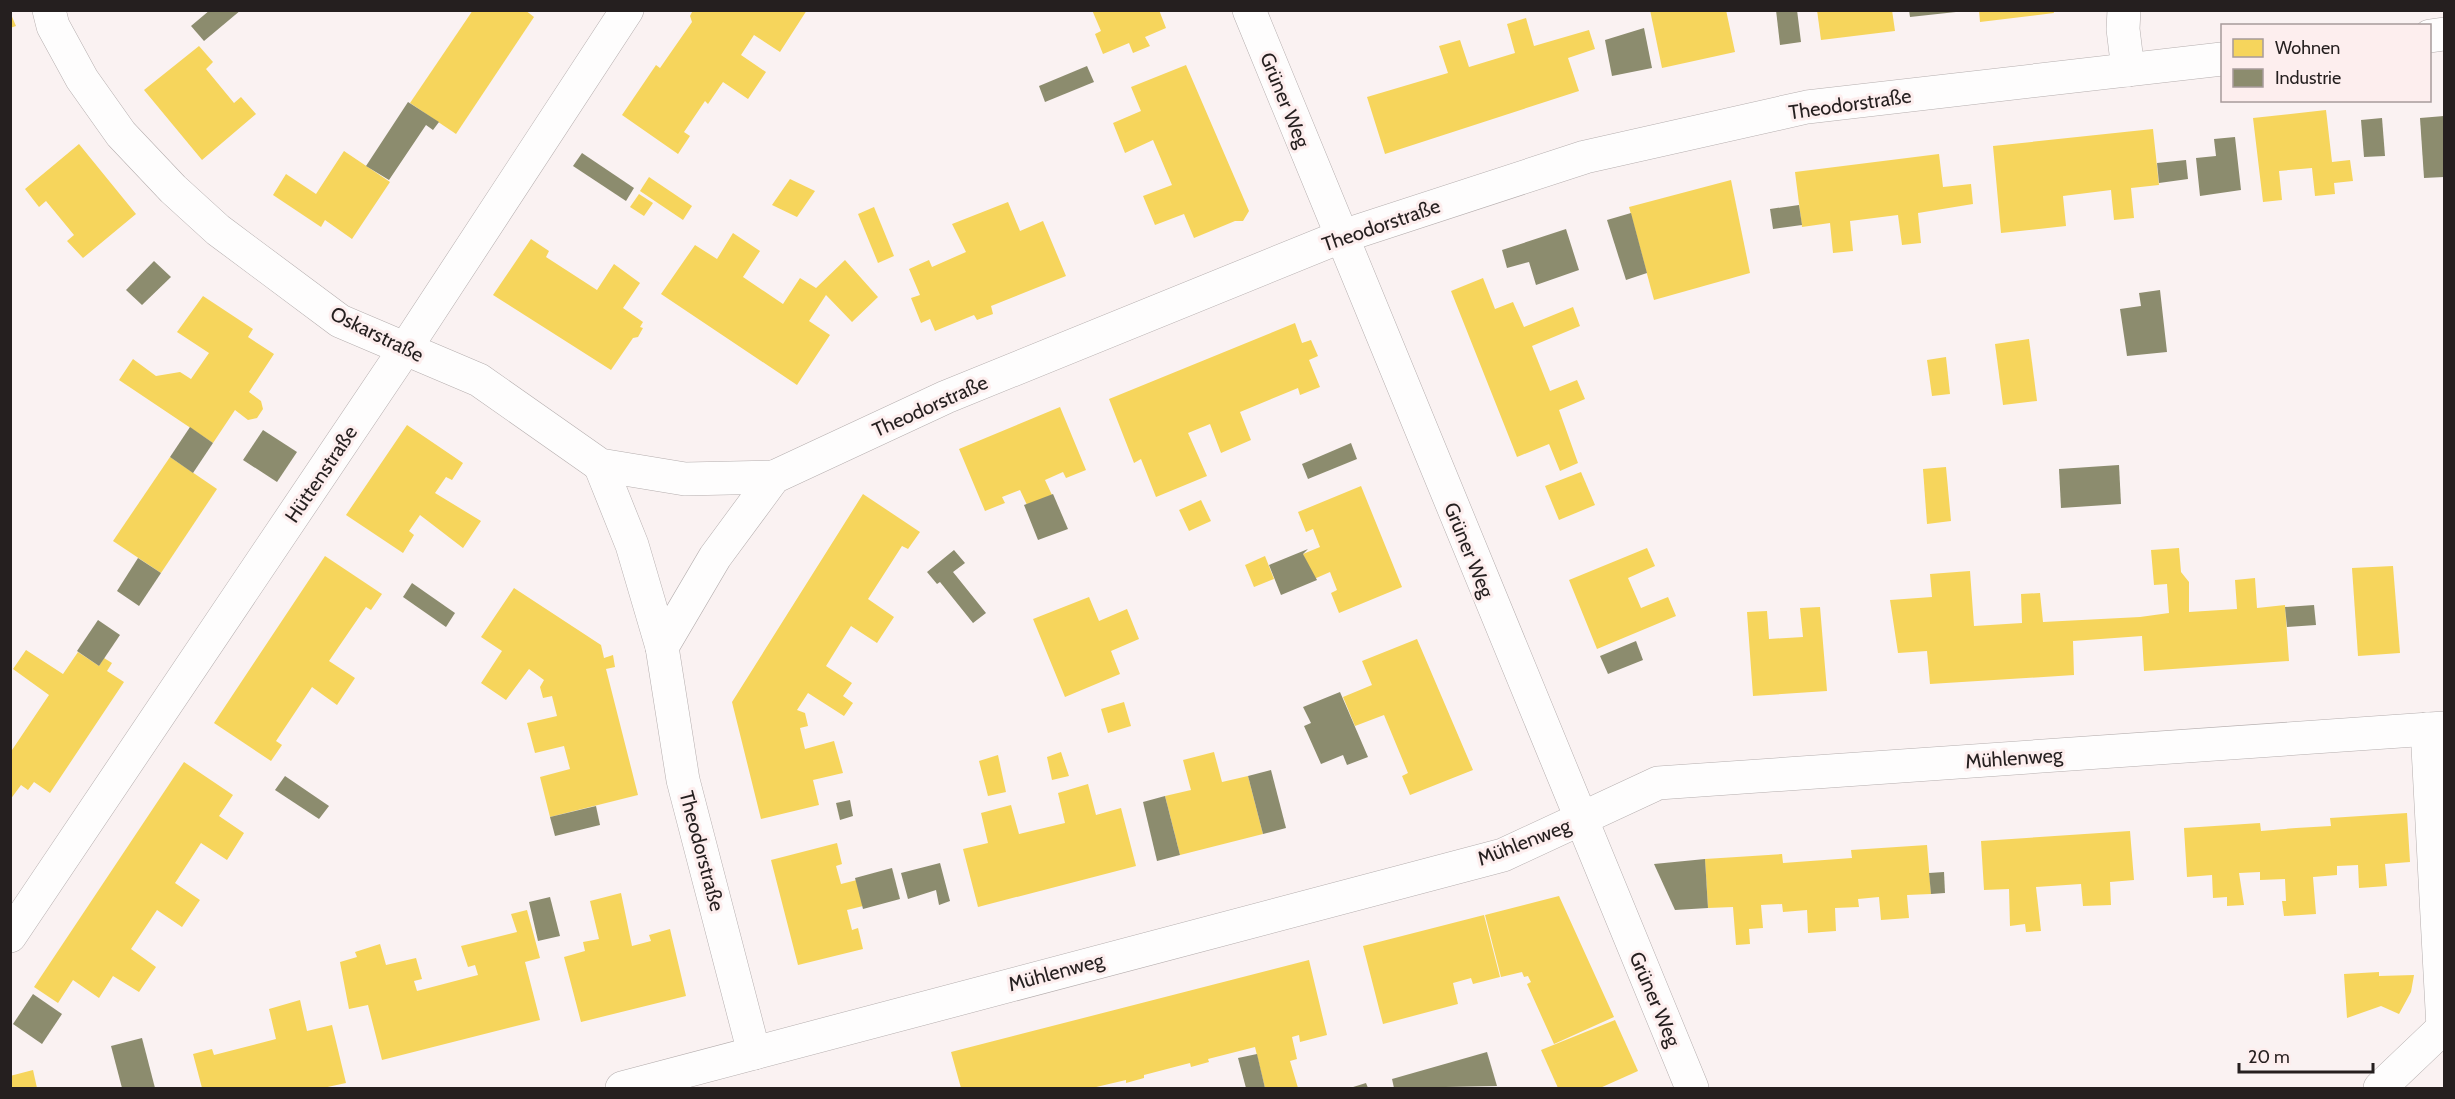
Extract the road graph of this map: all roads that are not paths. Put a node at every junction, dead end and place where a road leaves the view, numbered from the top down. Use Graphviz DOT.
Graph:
graph roads {
  1 [pos="49,10"];
  2 [pos="627,10"];
  3 [pos="1249,10"];
  4 [pos="2124,10"];
  5 [pos="2221,59"];
  6 [pos="2128,70"];
  7 [pos="1340,237"];
  8 [pos="405,349"];
  9 [pos="600,465"];
  10 [pos="774,477"];
  11 [pos="662,647"];
  12 [pos="2436,729"];
  13 [pos="1580,820"];
  14 [pos="10,936"];
  15 [pos="754,1053"];
  16 [pos="622,1089"];
  17 [pos="1692,1089"];
  18 [pos="2380,1089"];
  1 -- 8 [label="street, Oskarstraße"];
  2 -- 8 [label="street, Hüttenstraße"];
  3 -- 7 [label="street, Grüner Weg"];
  4 -- 6 [label="street"];
  5 -- 6 [label="street, Theodorstraße"];
  6 -- 7 [label="street, Theodorstraße"];
  7 -- 10 [label="street, Theodorstraße"];
  7 -- 13 [label="street, Grüner Weg"];
  8 -- 9 [label="street, Oskarstraße"];
  8 -- 14 [label="street, Hüttenstraße"];
  9 -- 10 [label="street, Oskarstraße"];
  9 -- 11 [label="street, Theodorstraße"];
  10 -- 11 [label="street, Theodorstraße"];
  11 -- 15 [label="street, Theodorstraße"];
  12 -- 13 [label="street, Mühlenweg"];
  12 -- 18 [label="street"];
  13 -- 15 [label="street, Mühlenweg"];
  13 -- 17 [label="street, Grüner Weg"];
  15 -- 16 [label="street, Mühlenweg"];
}
